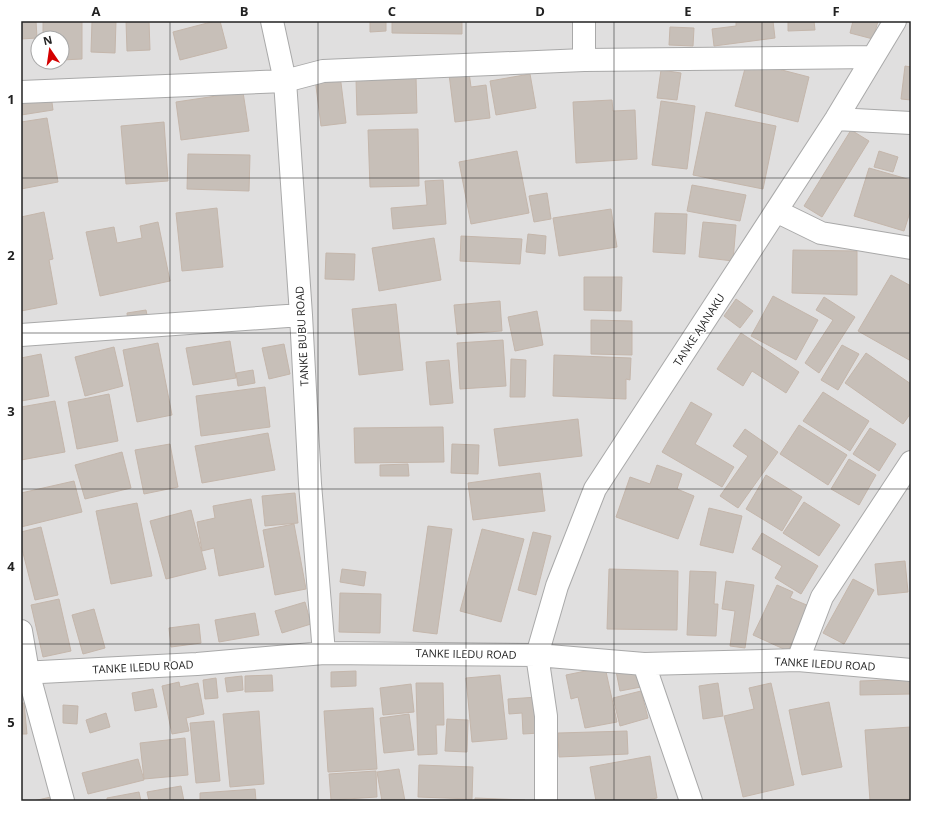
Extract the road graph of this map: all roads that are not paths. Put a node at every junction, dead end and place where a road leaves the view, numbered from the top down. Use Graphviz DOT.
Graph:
graph roads {
  1 [pos="272,21"];
  2 [pos="584,21"];
  3 [pos="895,21"];
  4 [pos="873,57"];
  5 [pos="584,60"];
  6 [pos="285,81"];
  7 [pos="21,92"];
  8 [pos="836,119"];
  9 [pos="911,123"];
  10 [pos="776,210"];
  11 [pos="911,248"];
  12 [pos="301,315"];
  13 [pos="21,335"];
  14 [pos="911,462"];
  15 [pos="21,631"];
  16 [pos="324,653"];
  17 [pos="537,655"];
  18 [pos="798,660"];
  19 [pos="644,664"];
  20 [pos="911,670"];
  21 [pos="25,673"];
  22 [pos="63,801"];
  23 [pos="546,801"];
  24 [pos="691,801"];
  1 -- 6 [label="street, TANKE BUBU ROAD"];
  2 -- 5 [label="street"];
  3 -- 4 [label="street, TANKE AJANAKU"];
  4 -- 5 [label="street"];
  4 -- 8 [label="street, TANKE AJANAKU"];
  5 -- 6 [label="street"];
  6 -- 7 [label="street"];
  6 -- 12 [label="street, TANKE BUBU ROAD"];
  8 -- 9 [label="street"];
  8 -- 10 [label="street, TANKE AJANAKU"];
  10 -- 11 [label="street"];
  10 -- 17 [label="street, TANKE AJANAKU"];
  12 -- 13 [label="street"];
  12 -- 16 [label="street, TANKE BUBU ROAD"];
  14 -- 18 [label="street"];
  15 -- 21 [label="street"];
  16 -- 17 [label="street, TANKE ILEDU ROAD"];
  16 -- 21 [label="street, TANKE ILEDU ROAD"];
  17 -- 19 [label="street, TANKE ILEDU ROAD"];
  17 -- 23 [label="street"];
  18 -- 19 [label="street, TANKE ILEDU ROAD"];
  18 -- 20 [label="street, TANKE ILEDU ROAD"];
  19 -- 24 [label="street"];
  21 -- 22 [label="street"];
}
